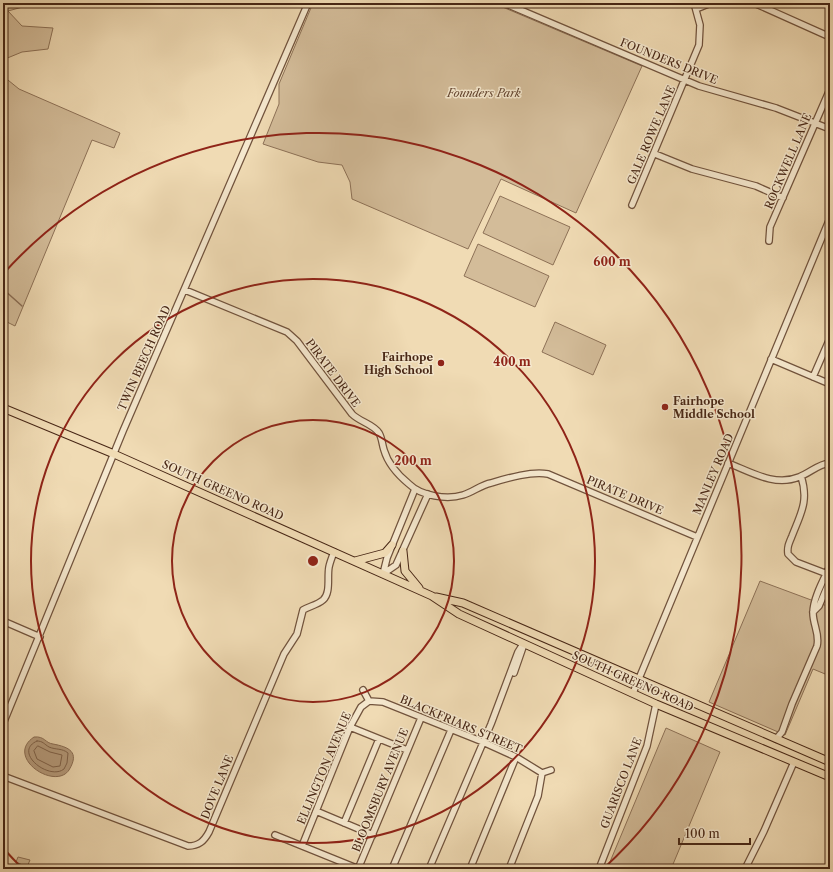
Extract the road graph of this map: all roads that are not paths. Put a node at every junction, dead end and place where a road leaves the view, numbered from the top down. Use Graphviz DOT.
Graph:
graph roads {
  1 [pos="308,3"];
  2 [pos="504,3"];
  3 [pos="694,3"];
  4 [pos="711,3"];
  5 [pos="754,3"];
  6 [pos="696,9"];
  7 [pos="830,37"];
  8 [pos="685,80"];
  9 [pos="830,89"];
  10 [pos="814,122"];
  11 [pos="830,129"];
  12 [pos="655,154"];
  13 [pos="783,198"];
  14 [pos="632,205"];
  15 [pos="830,218"];
  16 [pos="769,242"];
  17 [pos="185,290"];
  18 [pos="830,338"];
  19 [pos="771,359"];
  20 [pos="813,377"];
  21 [pos="830,384"];
  22 [pos="3,408"];
  23 [pos="114,454"];
  24 [pos="728,463"];
  25 [pos="830,463"];
  26 [pos="801,476"];
  27 [pos="415,489"];
  28 [pos="428,494"];
  29 [pos="697,537"];
  30 [pos="392,545"];
  31 [pos="403,551"];
  32 [pos="334,552"];
  33 [pos="355,561"];
  34 [pos="830,566"];
  35 [pos="384,574"];
  36 [pos="828,574"];
  37 [pos="830,580"];
  38 [pos="422,591"];
  39 [pos="432,596"];
  40 [pos="813,612"];
  41 [pos="3,621"];
  42 [pos="40,637"];
  43 [pos="523,644"];
  44 [pos="638,680"];
  45 [pos="364,690"];
  46 [pos="632,693"];
  47 [pos="369,701"];
  48 [pos="656,704"];
  49 [pos="421,718"];
  50 [pos="4,721"];
  51 [pos="350,727"];
  52 [pos="451,730"];
  53 [pos="379,739"];
  54 [pos="776,739"];
  55 [pos="483,742"];
  56 [pos="407,750"];
  57 [pos="516,757"];
  58 [pos="794,762"];
  59 [pos="830,762"];
  60 [pos="551,770"];
  61 [pos="542,773"];
  62 [pos="3,776"];
  63 [pos="830,777"];
  64 [pos="316,812"];
  65 [pos="344,823"];
  66 [pos="275,835"];
  67 [pos="373,835"];
  68 [pos="302,846"];
  69 [pos="358,869"];
  70 [pos="392,869"];
  71 [pos="429,869"];
  72 [pos="470,869"];
  73 [pos="509,869"];
  74 [pos="599,869"];
  75 [pos="745,869"];
  1 -- 17 [label="street, TWIN BEECH ROAD"];
  2 -- 8 [label="street, FOUNDERS DRIVE"];
  3 -- 6 [label="street, GALE ROWE LANE"];
  4 -- 6 [label="street"];
  5 -- 7 [label="street"];
  6 -- 8 [label="street, GALE ROWE LANE"];
  8 -- 10 [label="street, FOUNDERS DRIVE"];
  8 -- 12 [label="street, GALE ROWE LANE"];
  9 -- 10 [label="street, ROCKWELL LANE"];
  10 -- 11 [label="street, FOUNDERS DRIVE"];
  10 -- 13 [label="street, ROCKWELL LANE"];
  12 -- 13 [label="street"];
  12 -- 14 [label="street, GALE ROWE LANE"];
  13 -- 16 [label="street, ROCKWELL LANE"];
  15 -- 19 [label="street, MANLEY ROAD"];
  17 -- 23 [label="street, TWIN BEECH ROAD"];
  17 -- 27 [label="street, PIRATE DRIVE"];
  18 -- 20 [label="street"];
  19 -- 20 [label="street"];
  19 -- 24 [label="street, MANLEY ROAD"];
  20 -- 21 [label="street"];
  22 -- 23 [label="main road, SOUTH GREENO ROAD"];
  23 -- 32 [label="main road, SOUTH GREENO ROAD"];
  23 -- 42 [label="street, TWIN BEECH ROAD"];
  24 -- 26 [label="street"];
  24 -- 29 [label="street, MANLEY ROAD"];
  25 -- 26 [label="street"];
  26 -- 36 [label="street"];
  27 -- 28 [label="street, PIRATE DRIVE"];
  27 -- 30 [label="street"];
  28 -- 29 [label="street, PIRATE DRIVE"];
  28 -- 31 [label="street"];
  29 -- 44 [label="street, MANLEY ROAD"];
  30 -- 33 [label="main road"];
  30 -- 35 [label="street"];
  31 -- 35 [label="street"];
  31 -- 38 [label="main road"];
  32 -- 33 [label="main road, SOUTH GREENO ROAD"];
  32 -- 62 [label="street, DOVE LANE"];
  33 -- 35 [label="main road, SOUTH GREENO ROAD"];
  34 -- 36 [label="street"];
  35 -- 38 [label="main road, SOUTH GREENO ROAD"];
  36 -- 40 [label="street"];
  37 -- 40 [label="street"];
  38 -- 39 [label="main road, SOUTH GREENO ROAD"];
  39 -- 43 [label="main road, SOUTH GREENO ROAD"];
  39 -- 44 [label="main road, SOUTH GREENO ROAD"];
  40 -- 54 [label="street"];
  41 -- 42 [label="street"];
  42 -- 50 [label="street, TWIN BEECH ROAD"];
  43 -- 46 [label="main road, SOUTH GREENO ROAD"];
  43 -- 55 [label="street"];
  44 -- 46 [label="street, MANLEY ROAD"];
  44 -- 54 [label="main road, SOUTH GREENO ROAD"];
  45 -- 47 [label="street"];
  46 -- 48 [label="main road, SOUTH GREENO ROAD"];
  47 -- 49 [label="street, BLACKFRIARS STREET"];
  47 -- 51 [label="street, ELLINGTON AVENUE"];
  48 -- 58 [label="main road, SOUTH GREENO ROAD"];
  48 -- 74 [label="street, GUARISCO LANE"];
  49 -- 52 [label="street, BLACKFRIARS STREET"];
  49 -- 56 [label="street, BLOOMSBURY AVENUE"];
  51 -- 53 [label="street"];
  51 -- 64 [label="street, ELLINGTON AVENUE"];
  52 -- 55 [label="street, BLACKFRIARS STREET"];
  52 -- 70 [label="street"];
  53 -- 56 [label="street"];
  53 -- 65 [label="street"];
  54 -- 59 [label="main road, SOUTH GREENO ROAD"];
  55 -- 57 [label="street, BLACKFRIARS STREET"];
  55 -- 71 [label="street"];
  56 -- 67 [label="street, BLOOMSBURY AVENUE"];
  57 -- 61 [label="street, BLACKFRIARS STREET"];
  57 -- 72 [label="street"];
  58 -- 63 [label="main road, SOUTH GREENO ROAD"];
  58 -- 75 [label="street"];
  60 -- 61 [label="street"];
  61 -- 73 [label="street"];
  64 -- 65 [label="street"];
  64 -- 68 [label="street, ELLINGTON AVENUE"];
  65 -- 67 [label="street"];
  66 -- 68 [label="street"];
  67 -- 69 [label="street, BLOOMSBURY AVENUE"];
  68 -- 69 [label="street"];
}
